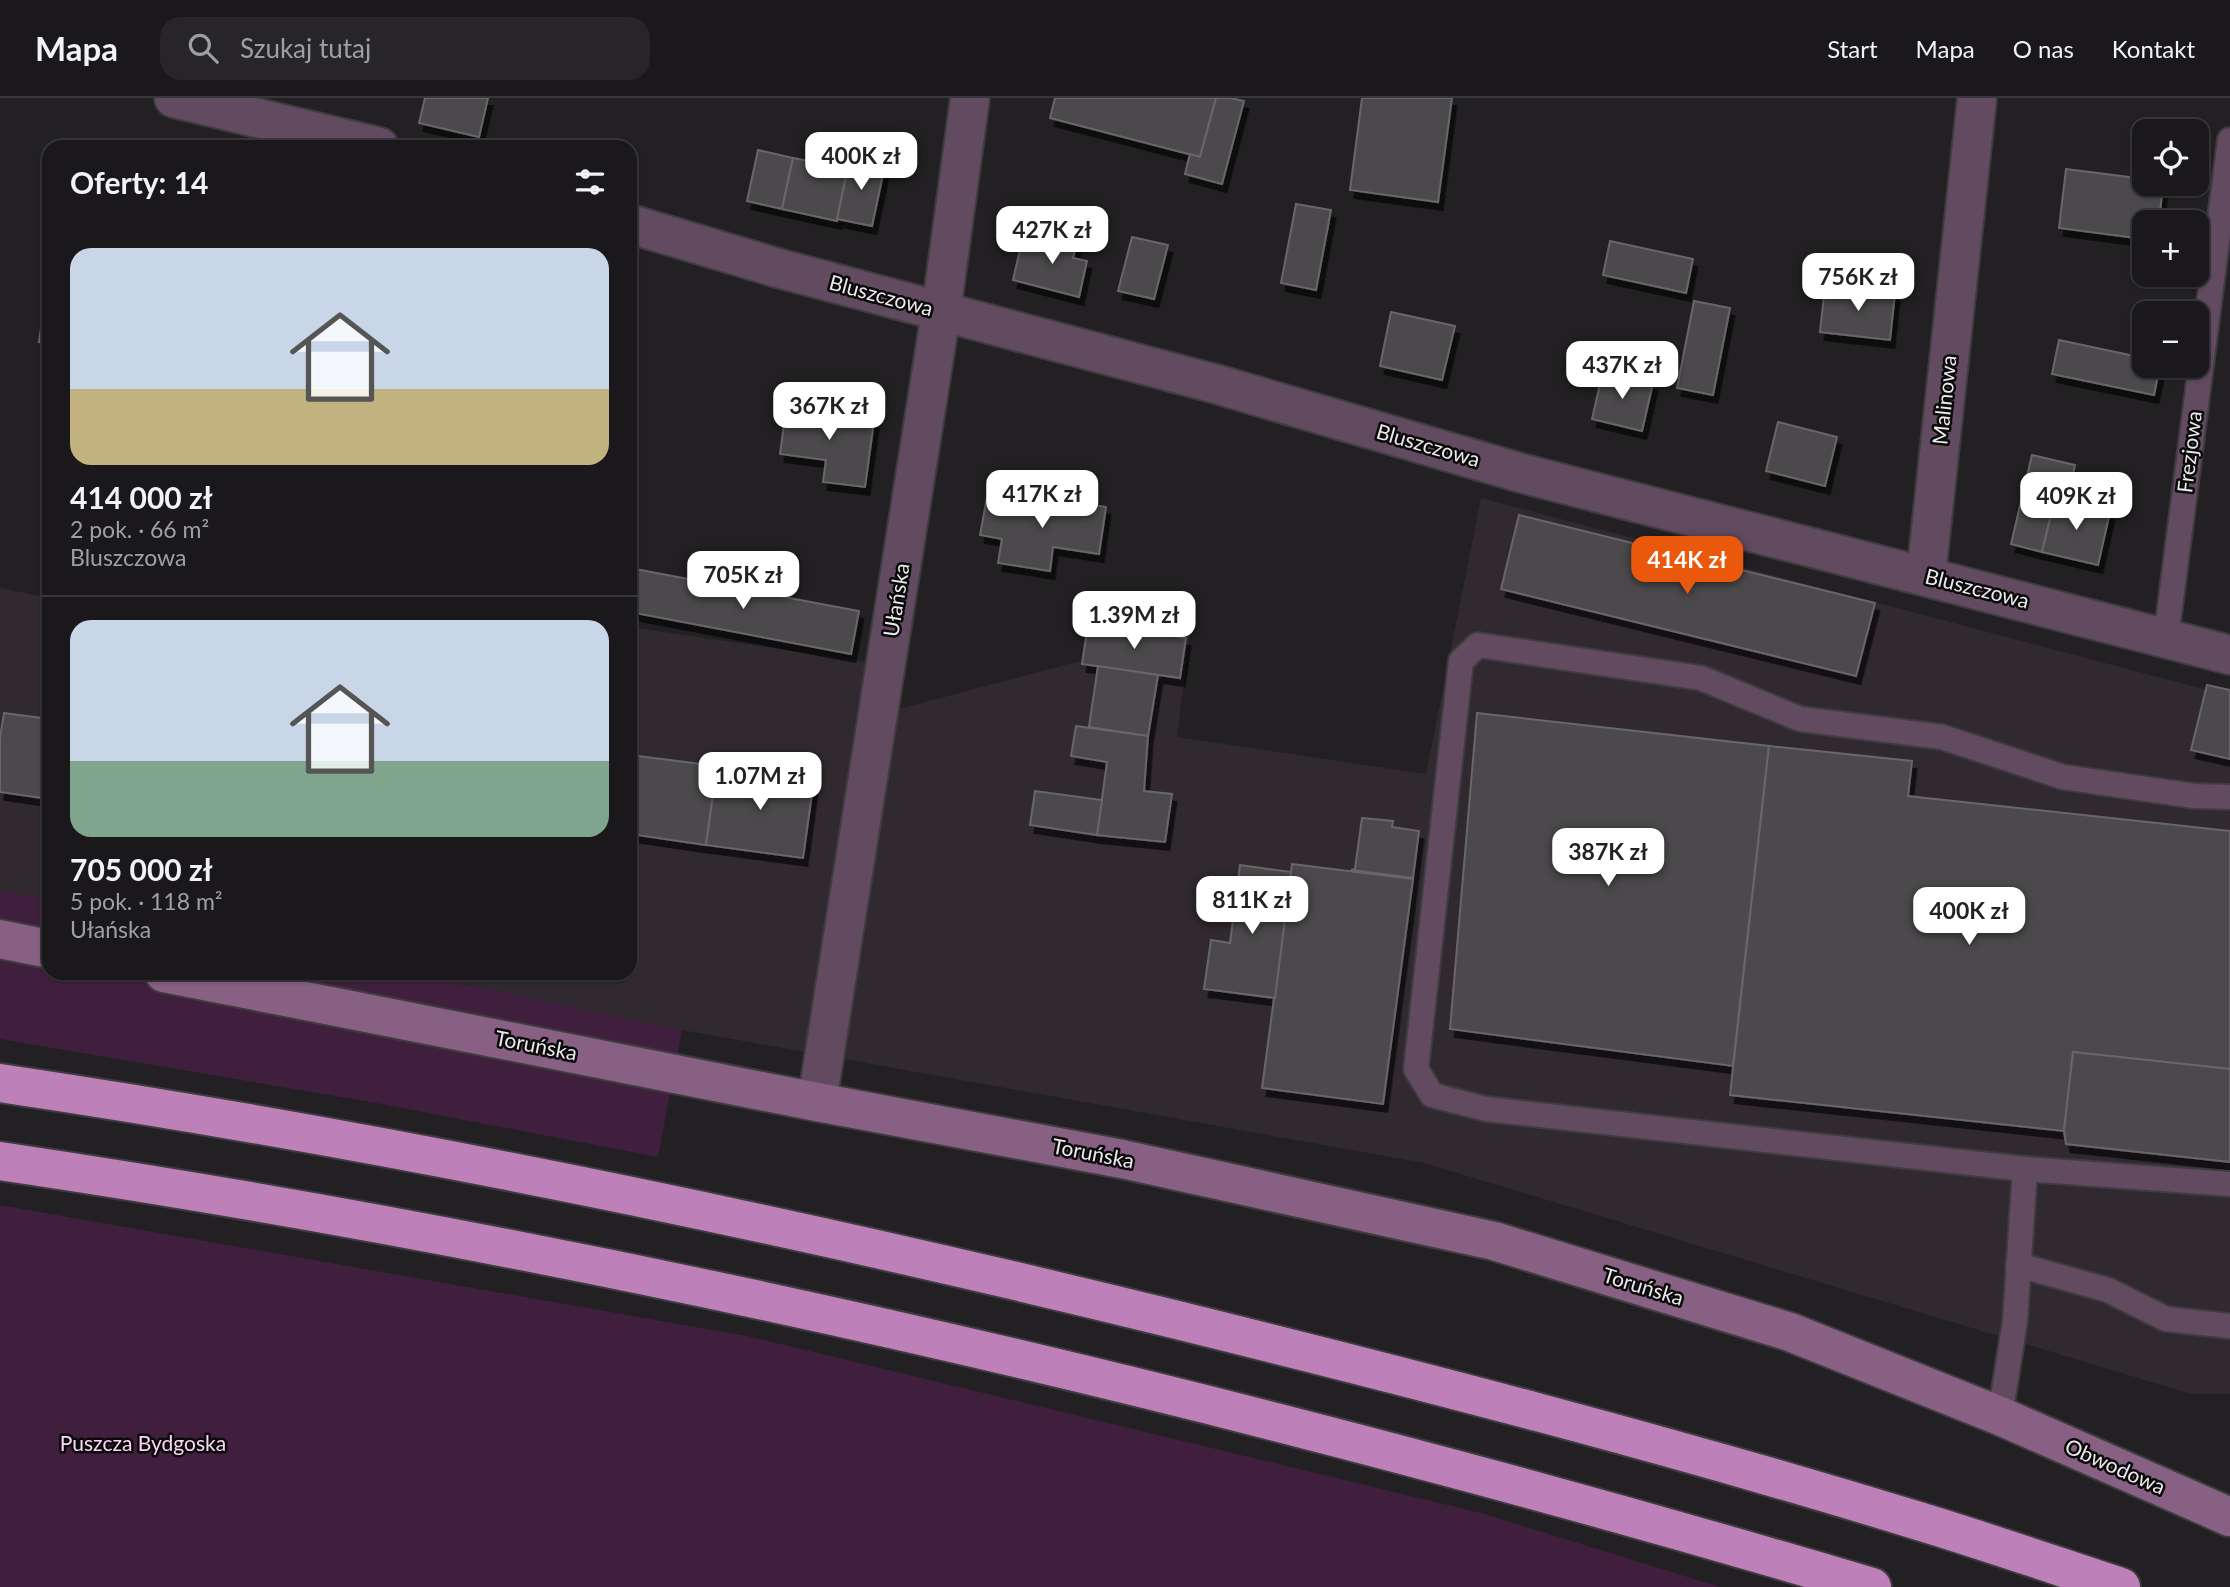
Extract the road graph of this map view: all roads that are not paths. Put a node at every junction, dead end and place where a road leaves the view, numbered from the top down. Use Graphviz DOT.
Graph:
graph roads {
  1 [pos="174,98"];
  2 [pos="970,98"];
  3 [pos="1977,98"];
  4 [pos="350,140"];
  5 [pos="2230,140"];
  6 [pos="637,226"];
  7 [pos="941,312"];
  8 [pos="1926,576"];
  9 [pos="2166,638"];
  10 [pos="2230,655"];
  11 [pos="2230,797"];
  12 [pos="0,939"];
  13 [pos="42,948"];
  14 [pos="199,980"];
  15 [pos="0,1083"];
  16 [pos="817,1102"];
  17 [pos="0,1161"];
  18 [pos="2025,1170"];
  19 [pos="2230,1184"];
  20 [pos="2018,1265"];
  21 [pos="2230,1326"];
  22 [pos="2000,1416"];
  23 [pos="2230,1517"];
  24 [pos="1872,1587"];
  25 [pos="2121,1587"];
  1 -- 4 [label="street"];
  2 -- 7 [label="street, Ułańska"];
  3 -- 8 [label="street, Malinowa"];
  5 -- 9 [label="lane, Frezjowa"];
  6 -- 7 [label="street, Bluszczowa"];
  7 -- 8 [label="street, Bluszczowa"];
  7 -- 16 [label="street, Ułańska"];
  8 -- 9 [label="street, Bluszczowa"];
  9 -- 10 [label="street, Bluszczowa"];
  11 -- 18 [label="lane"];
  12 -- 13 [label="street"];
  14 -- 16 [label="street, Toruńska"];
  15 -- 25 [label="highway"];
  16 -- 22 [label="street, Toruńska"];
  17 -- 24 [label="highway"];
  18 -- 19 [label="lane"];
  18 -- 20 [label="lane"];
  20 -- 21 [label="lane"];
  20 -- 22 [label="lane"];
  22 -- 23 [label="street, Obwodowa"];
}
